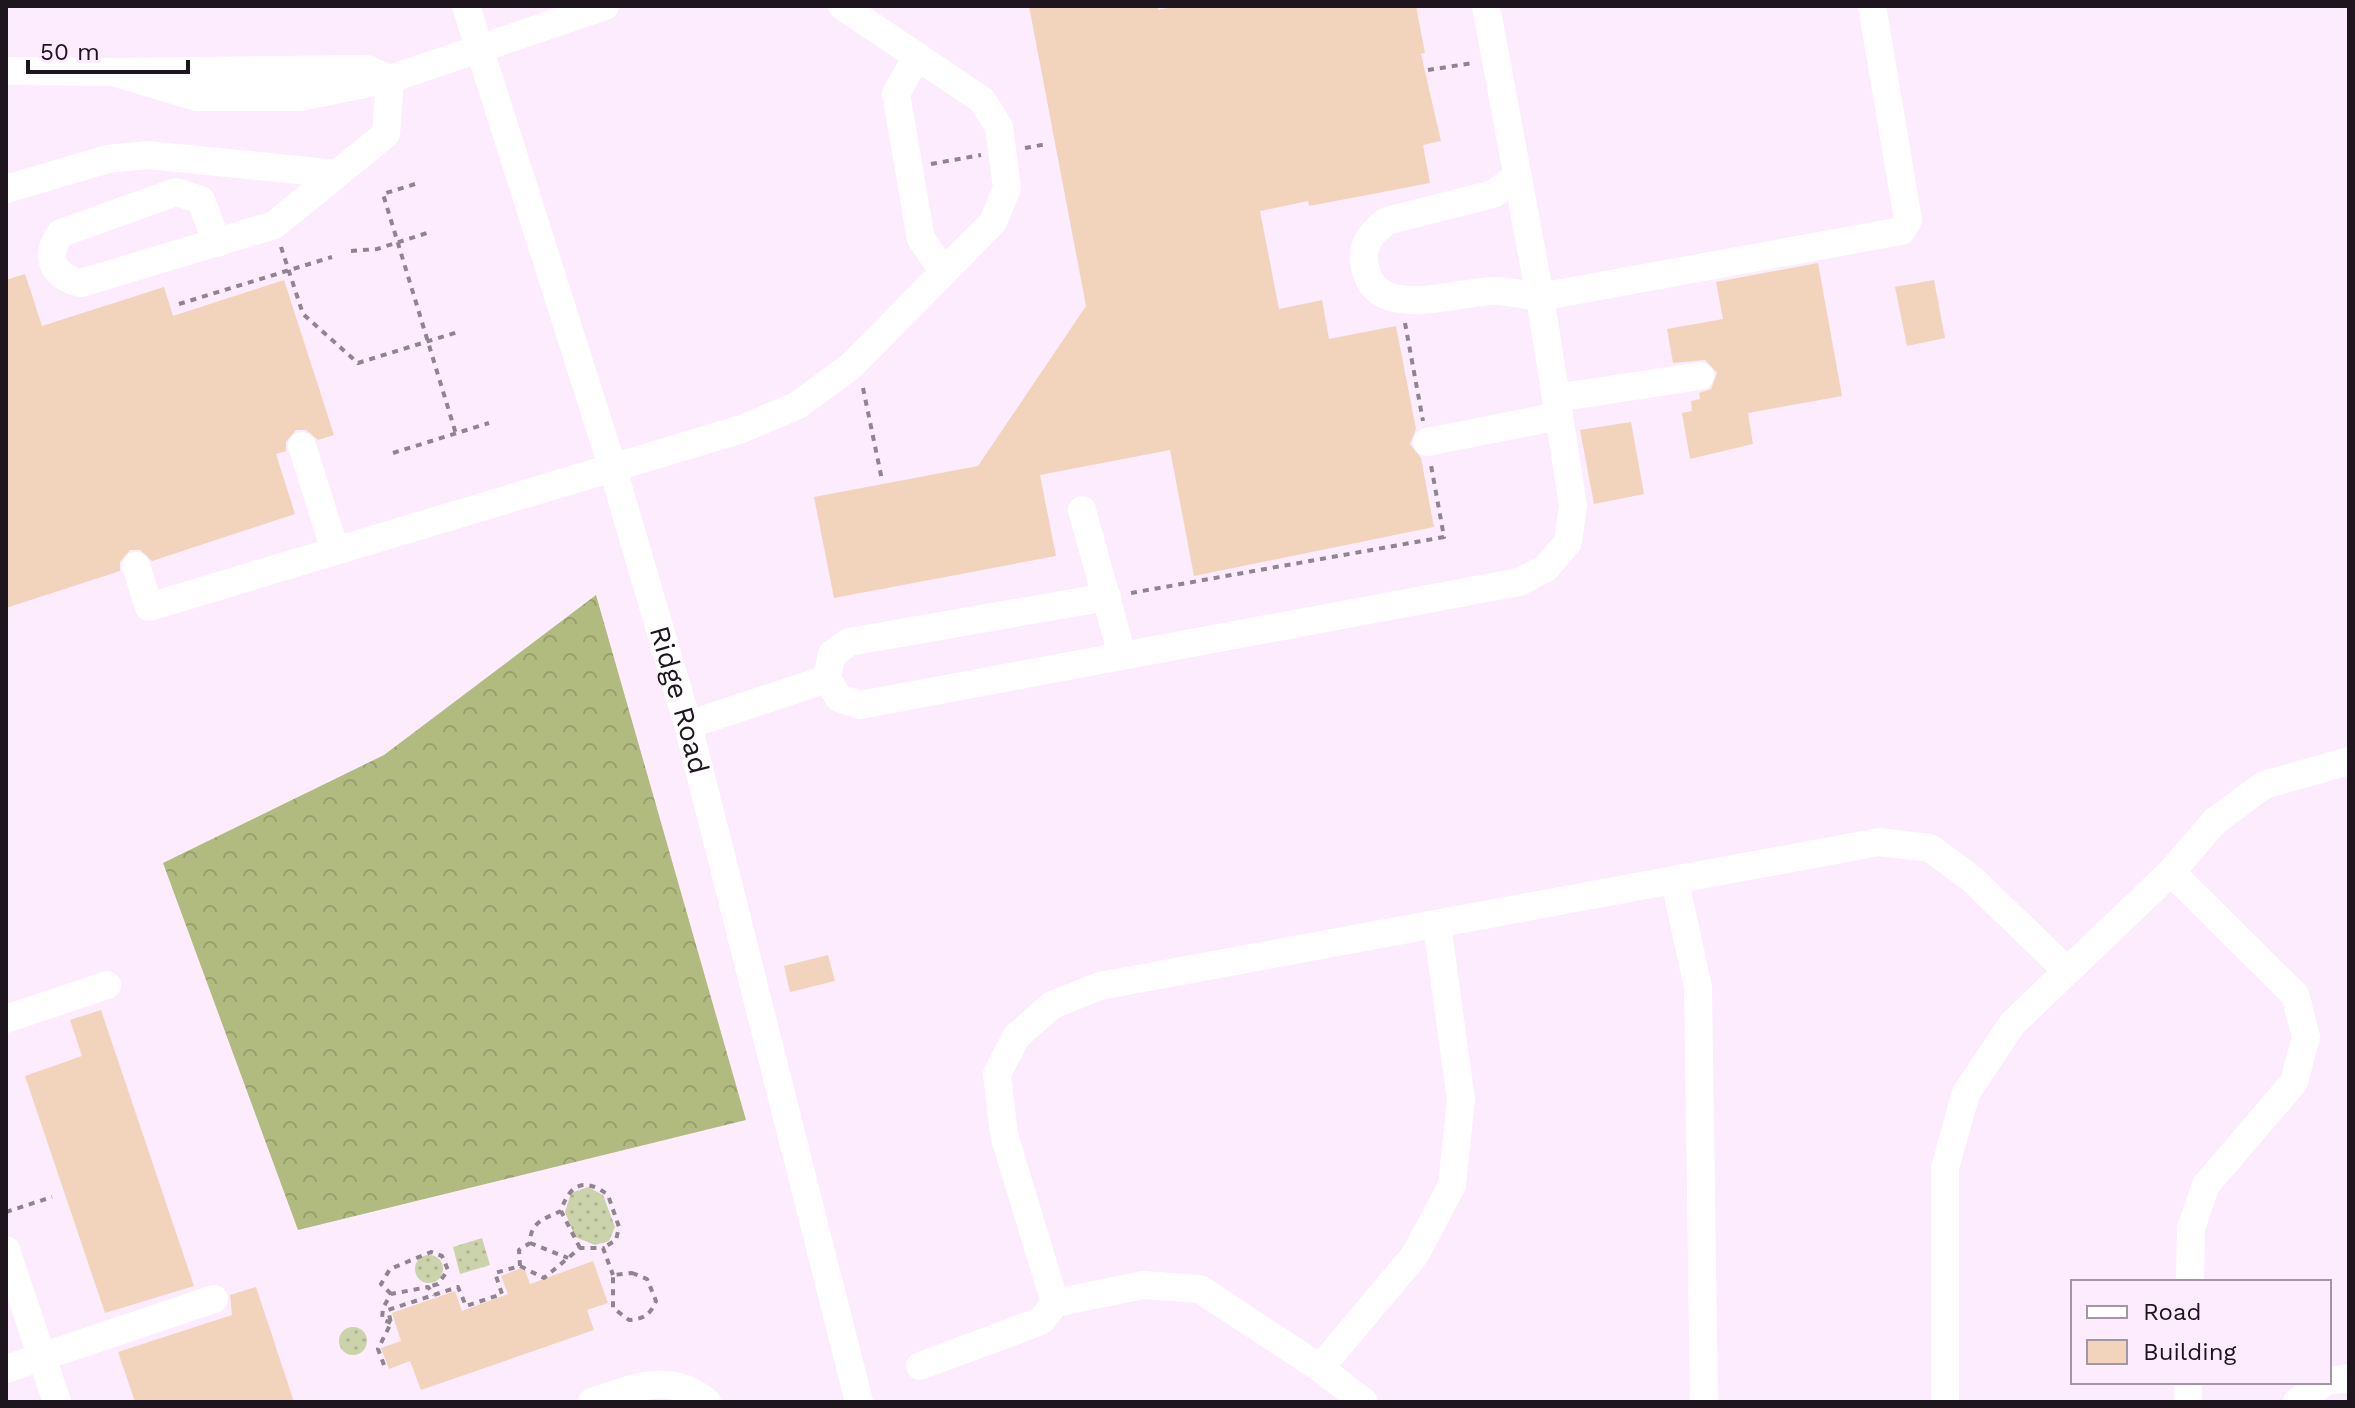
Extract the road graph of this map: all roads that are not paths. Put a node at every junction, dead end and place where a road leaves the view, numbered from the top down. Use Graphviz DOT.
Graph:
graph roads {
  1 [pos="466,6"];
  2 [pos="605,6"];
  3 [pos="842,6"];
  4 [pos="1486,6"];
  5 [pos="1872,6"];
  6 [pos="481,48"];
  7 [pos="917,56"];
  8 [pos="6,71"];
  9 [pos="390,79"];
  10 [pos="337,174"];
  11 [pos="1517,177"];
  12 [pos="6,189"];
  13 [pos="217,243"];
  14 [pos="944,272"];
  15 [pos="1540,297"];
  16 [pos="1700,376"];
  17 [pos="1557,407"];
  18 [pos="1427,442"];
  19 [pos="302,446"];
  20 [pos="612,466"];
  21 [pos="1082,510"];
  22 [pos="335,550"];
  23 [pos="136,566"];
  24 [pos="1107,597"];
  25 [pos="1122,655"];
  26 [pos="827,679"];
  27 [pos="688,725"];
  28 [pos="2349,761"];
  29 [pos="2171,872"];
  30 [pos="1675,882"];
  31 [pos="1437,925"];
  32 [pos="2067,971"];
  33 [pos="107,985"];
  34 [pos="6,1019"];
  35 [pos="6,1250"];
  36 [pos="2190,1280"];
  37 [pos="214,1299"];
  38 [pos="1055,1303"];
  39 [pos="42,1357"];
  40 [pos="920,1366"];
  41 [pos="1320,1368"];
  42 [pos="6,1369"];
  43 [pos="2323,1384"];
  44 [pos="57,1402"];
  45 [pos="592,1402"];
  46 [pos="707,1402"];
  47 [pos="859,1402"];
  48 [pos="1364,1402"];
  49 [pos="1704,1402"];
  50 [pos="1945,1402"];
  51 [pos="2297,1402"];
  1 -- 6 [label="street, Ridge Road"];
  2 -- 6 [label="street"];
  3 -- 7 [label="street"];
  4 -- 11 [label="street"];
  5 -- 15 [label="street"];
  6 -- 9 [label="street"];
  6 -- 20 [label="street, Ridge Road"];
  7 -- 14 [label="street"];
  7 -- 14 [label="street"];
  8 -- 9 [label="street"];
  9 -- 10 [label="street"];
  10 -- 12 [label="street"];
  10 -- 13 [label="street"];
  11 -- 15 [label="street"];
  11 -- 15 [label="street"];
  13 -- 13 [label="street"];
  14 -- 20 [label="street"];
  15 -- 17 [label="street"];
  16 -- 17 [label="street"];
  17 -- 18 [label="street"];
  17 -- 25 [label="street"];
  19 -- 22 [label="street"];
  20 -- 22 [label="street"];
  20 -- 27 [label="street, Ridge Road"];
  21 -- 24 [label="street"];
  22 -- 23 [label="street"];
  24 -- 25 [label="street"];
  24 -- 26 [label="street"];
  25 -- 26 [label="street"];
  26 -- 27 [label="street"];
  27 -- 47 [label="street, Ridge Road"];
  28 -- 29 [label="street"];
  29 -- 32 [label="street"];
  29 -- 36 [label="street"];
  30 -- 31 [label="street"];
  30 -- 32 [label="street"];
  30 -- 49 [label="street"];
  31 -- 38 [label="street"];
  31 -- 41 [label="street"];
  32 -- 50 [label="street"];
  33 -- 34 [label="street"];
  35 -- 39 [label="street"];
  37 -- 39 [label="street"];
  38 -- 40 [label="street"];
  38 -- 41 [label="street"];
  39 -- 42 [label="street"];
  39 -- 44 [label="street"];
  41 -- 48 [label="street"];
  43 -- 51 [label="street"];
  45 -- 46 [label="street"];
}
